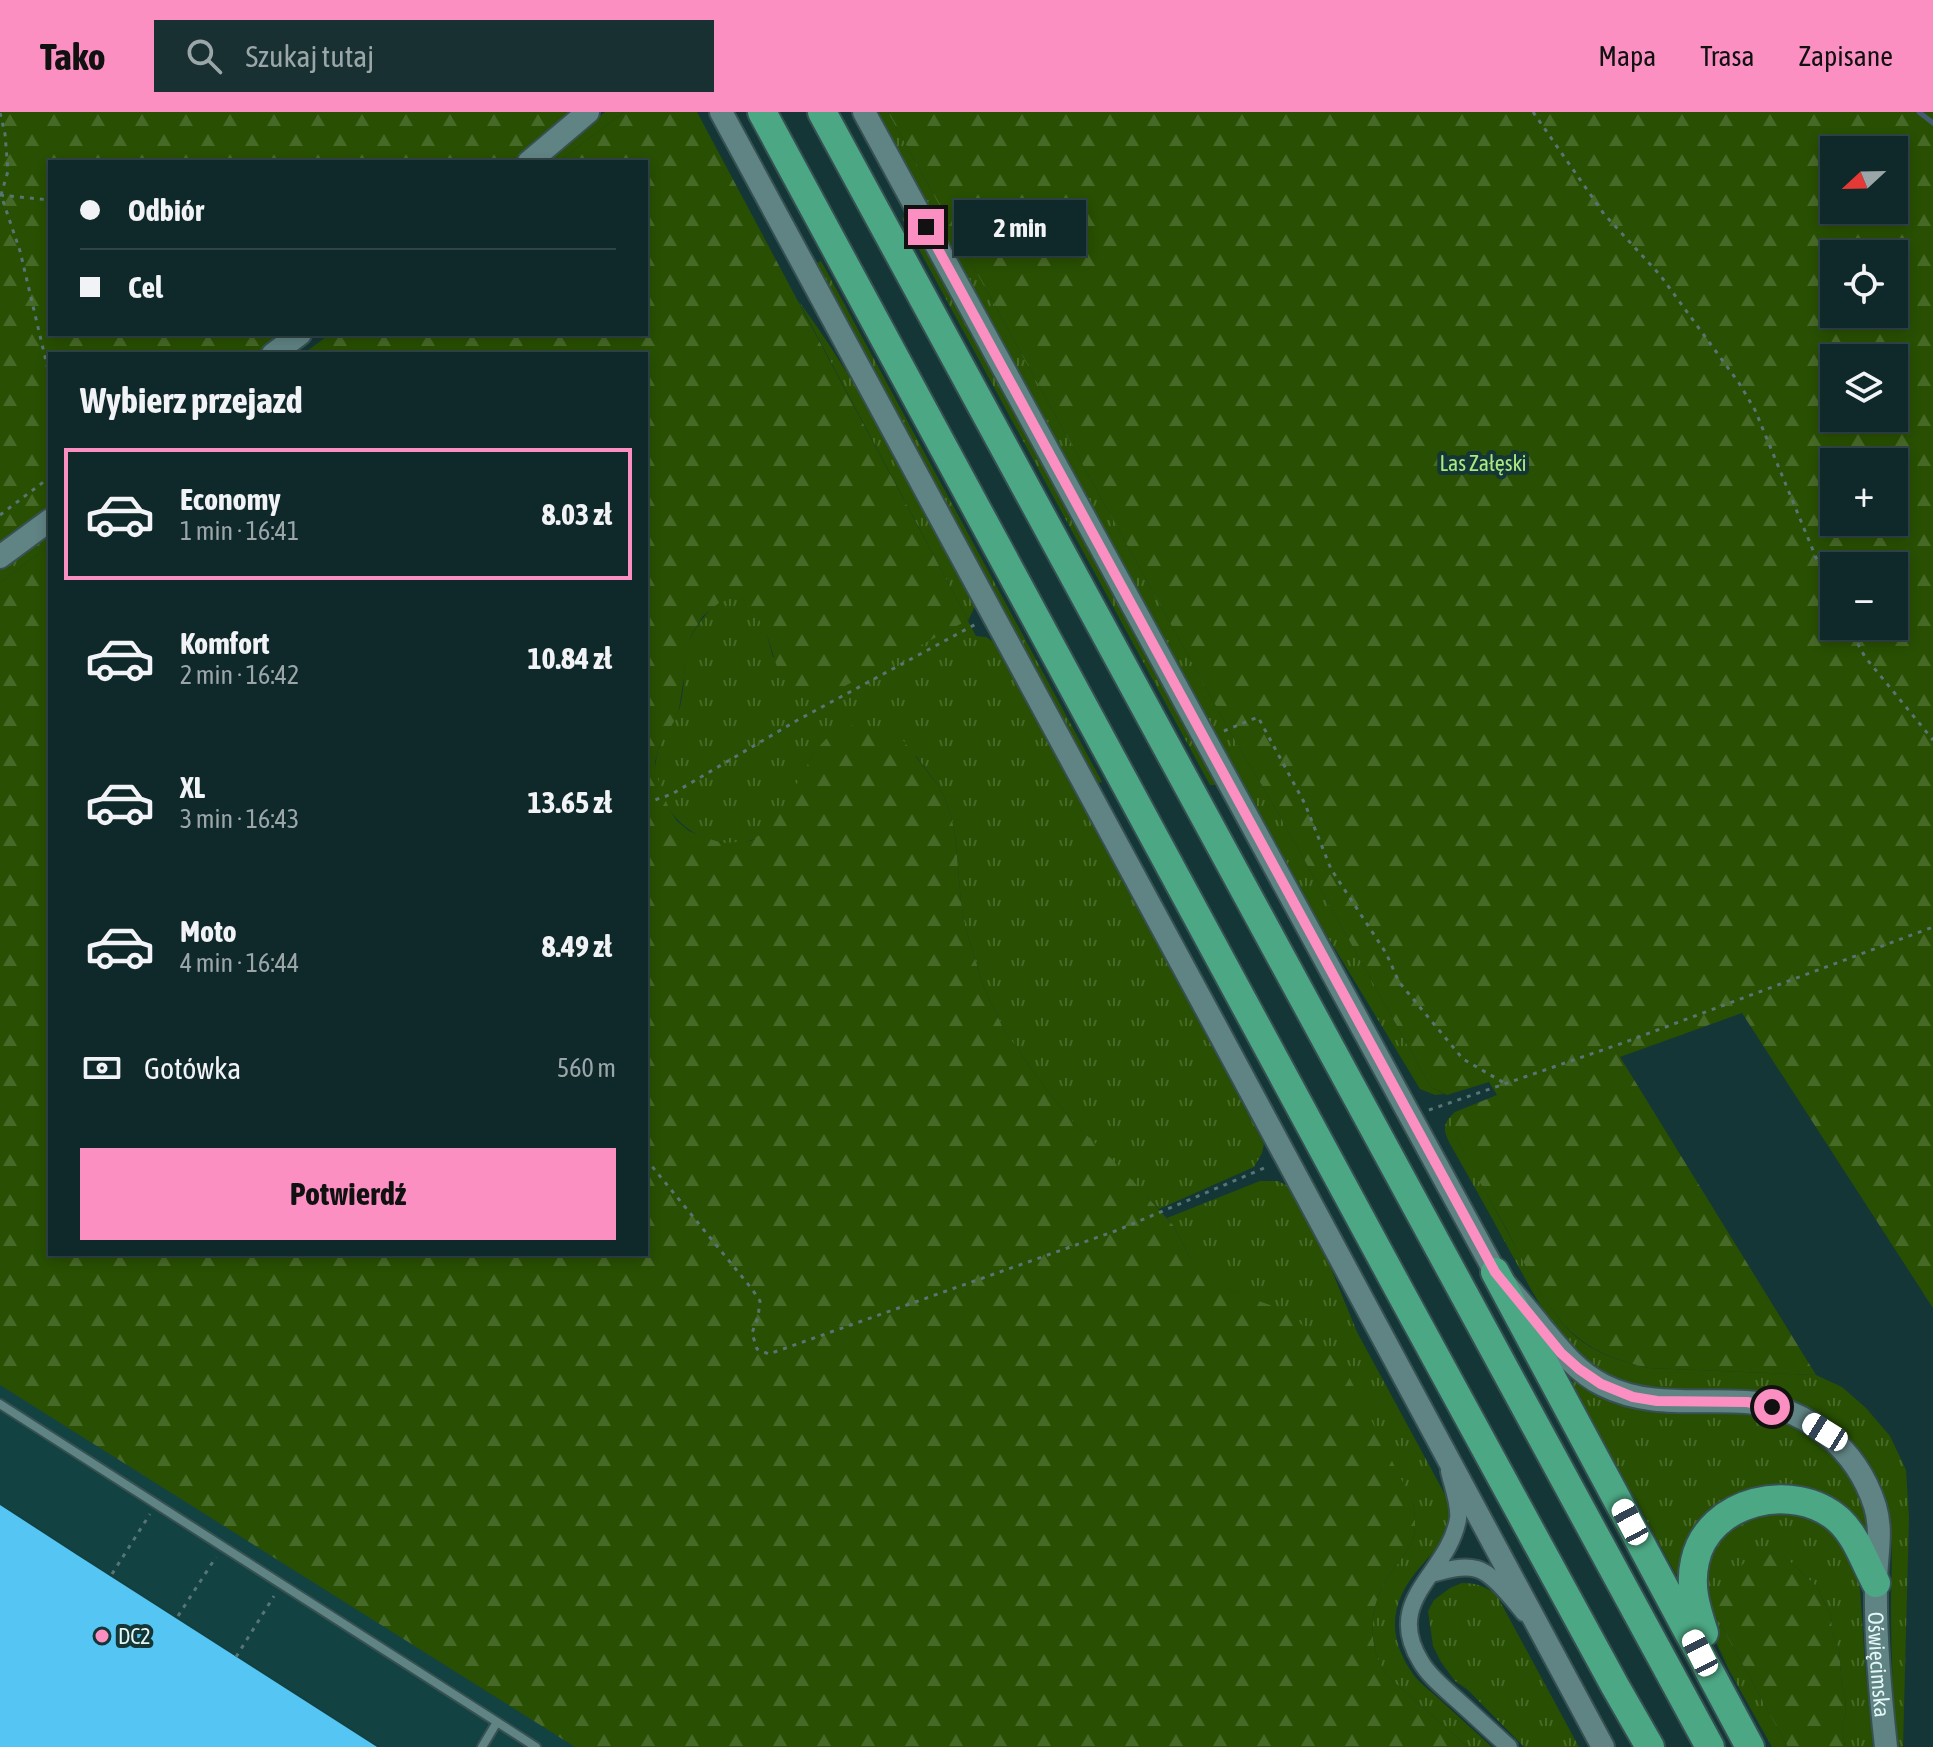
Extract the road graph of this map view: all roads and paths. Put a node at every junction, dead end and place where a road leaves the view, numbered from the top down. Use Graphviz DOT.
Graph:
graph roads {
  1 [pos="588,112"];
  2 [pos="721,112"];
  3 [pos="762,112"];
  4 [pos="822,112"];
  5 [pos="864,112"];
  6 [pos="1533,112"];
  7 [pos="0,113"];
  8 [pos="531,160"];
  9 [pos="0,195"];
  10 [pos="48,200"];
  11 [pos="297,336"];
  12 [pos="276,352"];
  13 [pos="48,370"];
  14 [pos="48,479"];
  15 [pos="0,515"];
  16 [pos="48,521"];
  17 [pos="0,557"];
  18 [pos="1820,567"];
  19 [pos="993,615"];
  20 [pos="1856,640"];
  21 [pos="1217,734"];
  22 [pos="1933,740"];
  23 [pos="648,802"];
  24 [pos="1933,927"];
  25 [pos="1506,1084"];
  26 [pos="1449,1103"];
  27 [pos="1287,1158"];
  28 [pos="648,1161"];
  29 [pos="1495,1272"];
  30 [pos="0,1404"];
  31 [pos="1445,1454"];
  32 [pos="150,1514"];
  33 [pos="216,1557"];
  34 [pos="112,1574"];
  35 [pos="1432,1574"];
  36 [pos="1876,1583"];
  37 [pos="275,1594"];
  38 [pos="178,1616"];
  39 [pos="1538,1629"];
  40 [pos="236,1657"];
  41 [pos="1710,1673"];
  42 [pos="497,1722"];
  43 [pos="482,1747"];
  44 [pos="536,1747"];
  45 [pos="1509,1747"];
  46 [pos="1603,1747"];
  47 [pos="1650,1747"];
  48 [pos="1710,1747"];
  49 [pos="1750,1747"];
  50 [pos="1886,1747"];
  1 -- 8 [label="street"];
  2 -- 19 [label="street"];
  3 -- 47 [label="highway"];
  4 -- 48 [label="highway"];
  5 -- 29 [label="street, Oświęcimska"];
  6 -- 18 [label="path"];
  7 -- 9 [label="path"];
  9 -- 10 [label="path"];
  9 -- 13 [label="path"];
  11 -- 12 [label="street"];
  14 -- 15 [label="path"];
  16 -- 17 [label="street"];
  19 -- 23 [label="path"];
  19 -- 27 [label="street"];
  20 -- 22 [label="path"];
  21 -- 25 [label="path"];
  24 -- 25 [label="path"];
  25 -- 26 [label="path"];
  27 -- 28 [label="path"];
  27 -- 31 [label="street"];
  29 -- 36 [label="street, Oświęcimska"];
  29 -- 41 [label="highway"];
  30 -- 42 [label="lane"];
  31 -- 35 [label="street"];
  31 -- 39 [label="street"];
  32 -- 34 [label="path"];
  33 -- 38 [label="path"];
  35 -- 39 [label="street"];
  35 -- 45 [label="street"];
  36 -- 41 [label="highway"];
  36 -- 50 [label="street, Oświęcimska"];
  37 -- 40 [label="path"];
  39 -- 46 [label="street"];
  41 -- 49 [label="highway"];
  42 -- 43 [label="lane"];
  42 -- 44 [label="lane"];
}
